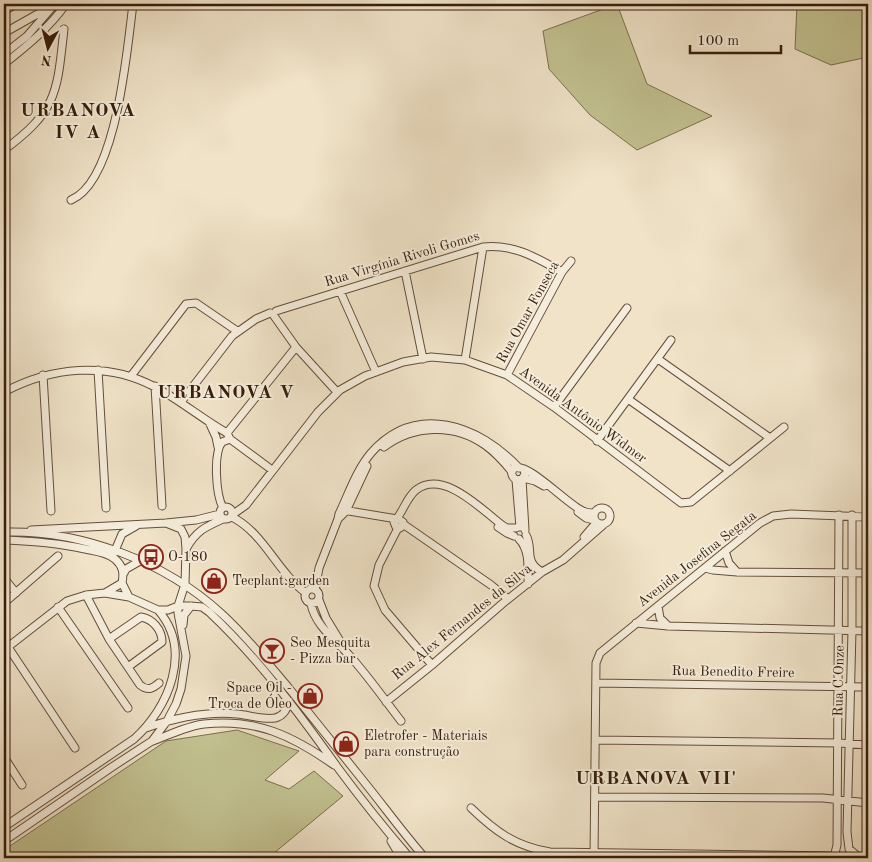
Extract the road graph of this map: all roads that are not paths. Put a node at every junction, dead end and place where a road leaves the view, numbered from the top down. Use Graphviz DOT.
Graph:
graph roads {
  1 [pos="16,4"];
  2 [pos="55,4"];
  3 [pos="66,4"];
  4 [pos="133,4"];
  5 [pos="4,11"];
  6 [pos="64,29"];
  7 [pos="4,33"];
  8 [pos="30,39"];
  9 [pos="4,54"];
  10 [pos="4,64"];
  11 [pos="4,150"];
  12 [pos="70,200"];
  13 [pos="483,247"];
  14 [pos="571,261"];
  15 [pos="405,270"];
  16 [pos="562,272"];
  17 [pos="340,291"];
  18 [pos="627,308"];
  19 [pos="273,313"];
  20 [pos="237,331"];
  21 [pos="671,340"];
  22 [pos="296,347"];
  23 [pos="423,358"];
  24 [pos="658,359"];
  25 [pos="465,360"];
  26 [pos="98,370"];
  27 [pos="376,372"];
  28 [pos="43,375"];
  29 [pos="507,375"];
  30 [pos="132,376"];
  31 [pos="155,386"];
  32 [pos="4,392"];
  33 [pos="337,392"];
  34 [pos="628,399"];
  35 [pos="181,402"];
  36 [pos="554,408"];
  37 [pos="209,422"];
  38 [pos="784,427"];
  39 [pos="228,437"];
  40 [pos="770,438"];
  41 [pos="598,441"];
  42 [pos="218,447"];
  43 [pos="272,470"];
  44 [pos="730,471"];
  45 [pos="519,475"];
  46 [pos="162,506"];
  47 [pos="106,508"];
  48 [pos="51,511"];
  49 [pos="227,513"];
  50 [pos="341,514"];
  51 [pos="839,515"];
  52 [pos="852,516"];
  53 [pos="868,517"];
  54 [pos="399,522"];
  55 [pos="166,523"];
  56 [pos="138,524"];
  57 [pos="4,532"];
  58 [pos="24,532"];
  59 [pos="520,533"];
  60 [pos="4,540"];
  61 [pos="186,549"];
  62 [pos="725,551"];
  63 [pos="114,553"];
  64 [pos="58,556"];
  65 [pos="140,560"];
  66 [pos="705,568"];
  67 [pos="124,572"];
  68 [pos="542,572"];
  69 [pos="736,572"];
  70 [pos="839,572"];
  71 [pos="852,572"];
  72 [pos="868,573"];
  73 [pos="4,578"];
  74 [pos="122,583"];
  75 [pos="184,584"];
  76 [pos="528,584"];
  77 [pos="315,590"];
  78 [pos="16,592"];
  79 [pos="104,592"];
  80 [pos="306,593"];
  81 [pos="86,595"];
  82 [pos="129,597"];
  83 [pos="508,599"];
  84 [pos="319,600"];
  85 [pos="4,602"];
  86 [pos="311,604"];
  87 [pos="178,606"];
  88 [pos="191,606"];
  89 [pos="658,606"];
  90 [pos="58,607"];
  91 [pos="158,610"];
  92 [pos="636,623"];
  93 [pos="668,626"];
  94 [pos="839,630"];
  95 [pos="852,630"];
  96 [pos="868,631"];
  97 [pos="184,635"];
  98 [pos="109,639"];
  99 [pos="6,649"];
  100 [pos="350,656"];
  101 [pos="432,665"];
  102 [pos="128,666"];
  103 [pos="159,683"];
  104 [pos="596,683"];
  105 [pos="838,686"];
  106 [pos="851,686"];
  107 [pos="868,687"];
  108 [pos="289,701"];
  109 [pos="386,702"];
  110 [pos="176,704"];
  111 [pos="128,708"];
  112 [pos="187,716"];
  113 [pos="167,721"];
  114 [pos="401,721"];
  115 [pos="146,728"];
  116 [pos="596,740"];
  117 [pos="152,741"];
  118 [pos="839,742"];
  119 [pos="850,743"];
  120 [pos="868,745"];
  121 [pos="75,748"];
  122 [pos="4,757"];
  123 [pos="339,769"];
  124 [pos="22,785"];
  125 [pos="596,797"];
  126 [pos="838,798"];
  127 [pos="849,800"];
  128 [pos="868,802"];
  129 [pos="471,808"];
  130 [pos="383,825"];
  131 [pos="4,827"];
  132 [pos="4,841"];
  133 [pos="595,856"];
  134 [pos="810,857"];
  135 [pos="832,857"];
  136 [pos="401,858"];
  137 [pos="410,858"];
  138 [pos="425,858"];
  139 [pos="854,858"];
  140 [pos="860,858"];
  1 -- 5 [label="street"];
  2 -- 7 [label="street"];
  2 -- 8 [label="street"];
  3 -- 8 [label="street"];
  4 -- 12 [label="street"];
  6 -- 11 [label="street"];
  8 -- 9 [label="street"];
  8 -- 10 [label="street"];
  13 -- 15 [label="street, Rua Virgínia Rivoli Gomes"];
  13 -- 16 [label="street, Rua Virgínia Rivoli Gomes"];
  13 -- 25 [label="street"];
  14 -- 16 [label="street, Rua Omar Fonseca"];
  15 -- 17 [label="street, Rua Virgínia Rivoli Gomes"];
  15 -- 23 [label="street"];
  16 -- 29 [label="street, Rua Omar Fonseca"];
  17 -- 19 [label="street, Rua Virgínia Rivoli Gomes"];
  17 -- 27 [label="street"];
  18 -- 36 [label="street"];
  19 -- 20 [label="street, Rua Virgínia Rivoli Gomes"];
  19 -- 22 [label="street"];
  20 -- 30 [label="street"];
  20 -- 35 [label="street, Rua Virgínia Rivoli Gomes"];
  21 -- 24 [label="street"];
  22 -- 33 [label="street"];
  22 -- 39 [label="street"];
  23 -- 25 [label="street, Avenida Antônio Widmer"];
  23 -- 27 [label="street, Avenida Antônio Widmer"];
  24 -- 34 [label="street"];
  24 -- 40 [label="street"];
  25 -- 29 [label="street, Avenida Antônio Widmer"];
  26 -- 28 [label="street"];
  26 -- 30 [label="street"];
  26 -- 47 [label="street"];
  27 -- 33 [label="street, Avenida Antônio Widmer"];
  28 -- 32 [label="street"];
  28 -- 48 [label="street"];
  29 -- 36 [label="street, Avenida Antônio Widmer"];
  30 -- 31 [label="street"];
  31 -- 35 [label="street"];
  31 -- 46 [label="street"];
  33 -- 43 [label="street, Avenida Antônio Widmer"];
  34 -- 41 [label="street"];
  34 -- 44 [label="street"];
  35 -- 37 [label="street"];
  36 -- 41 [label="street, Avenida Antônio Widmer"];
  37 -- 39 [label="street"];
  37 -- 42 [label="street"];
  38 -- 40 [label="street, Avenida Antônio Widmer"];
  39 -- 42 [label="street"];
  39 -- 43 [label="street"];
  40 -- 44 [label="street, Avenida Antônio Widmer"];
  41 -- 44 [label="street, Avenida Antônio Widmer"];
  42 -- 49 [label="street"];
  43 -- 49 [label="street, Avenida Antônio Widmer"];
  45 -- 50 [label="street"];
  45 -- 59 [label="street"];
  45 -- 68 [label="street, Rua Alex Fernandes da Silva"];
  49 -- 55 [label="street"];
  49 -- 61 [label="street"];
  49 -- 80 [label="street"];
  50 -- 54 [label="street"];
  50 -- 77 [label="street"];
  51 -- 52 [label="street, Avenida Josefina Segata"];
  51 -- 62 [label="street, Avenida Josefina Segata"];
  51 -- 70 [label="street, Rua C Onze"];
  52 -- 53 [label="street, Avenida Josefina Segata"];
  52 -- 71 [label="street, Rua C Onze"];
  54 -- 59 [label="street"];
  54 -- 83 [label="street"];
  54 -- 101 [label="street"];
  55 -- 56 [label="street"];
  55 -- 61 [label="street"];
  56 -- 58 [label="street"];
  56 -- 63 [label="street"];
  57 -- 58 [label="street"];
  58 -- 63 [label="street"];
  59 -- 68 [label="street"];
  59 -- 76 [label="street"];
  60 -- 63 [label="street"];
  61 -- 75 [label="street"];
  62 -- 66 [label="street, Avenida Josefina Segata"];
  62 -- 69 [label="street"];
  63 -- 65 [label="street"];
  63 -- 67 [label="street"];
  64 -- 78 [label="street"];
  65 -- 67 [label="street"];
  65 -- 75 [label="street"];
  66 -- 69 [label="street"];
  66 -- 89 [label="street, Avenida Josefina Segata"];
  67 -- 74 [label="street"];
  68 -- 76 [label="street, Rua Alex Fernandes da Silva"];
  69 -- 70 [label="street"];
  70 -- 71 [label="street"];
  70 -- 94 [label="street, Rua C Onze"];
  71 -- 72 [label="street"];
  71 -- 95 [label="street, Rua C Onze"];
  73 -- 78 [label="street"];
  74 -- 79 [label="street"];
  74 -- 82 [label="street"];
  75 -- 87 [label="street"];
  75 -- 138 [label="street"];
  76 -- 83 [label="street, Rua Alex Fernandes da Silva"];
  77 -- 80 [label="street"];
  77 -- 84 [label="street"];
  78 -- 85 [label="street"];
  79 -- 81 [label="street"];
  79 -- 82 [label="street"];
  80 -- 86 [label="street"];
  81 -- 90 [label="street"];
  81 -- 98 [label="street"];
  82 -- 91 [label="street"];
  83 -- 101 [label="street, Rua Alex Fernandes da Silva"];
  84 -- 86 [label="street"];
  84 -- 100 [label="street"];
  86 -- 100 [label="street"];
  87 -- 88 [label="street"];
  87 -- 91 [label="street"];
  87 -- 97 [label="street"];
  88 -- 97 [label="street"];
  88 -- 108 [label="street"];
  89 -- 92 [label="street, Avenida Josefina Segata"];
  89 -- 93 [label="street"];
  90 -- 99 [label="street"];
  90 -- 111 [label="street"];
  91 -- 115 [label="street"];
  92 -- 93 [label="street"];
  92 -- 104 [label="street, Avenida Josefina Segata"];
  93 -- 94 [label="street"];
  94 -- 95 [label="street"];
  94 -- 105 [label="street, Rua C Onze"];
  95 -- 96 [label="street"];
  95 -- 106 [label="street, Rua C Onze"];
  97 -- 110 [label="street"];
  98 -- 102 [label="street"];
  98 -- 102 [label="street"];
  99 -- 121 [label="street"];
  100 -- 109 [label="street"];
  101 -- 109 [label="street, Rua Alex Fernandes da Silva"];
  102 -- 103 [label="street"];
  104 -- 105 [label="street, Rua Benedito Freire"];
  104 -- 116 [label="street"];
  105 -- 106 [label="street, Rua Benedito Freire"];
  105 -- 118 [label="street, Rua C Onze"];
  106 -- 107 [label="street, Rua Benedito Freire"];
  106 -- 119 [label="street, Rua C Onze"];
  108 -- 112 [label="street"];
  108 -- 123 [label="street"];
  109 -- 114 [label="street"];
  110 -- 112 [label="street"];
  110 -- 113 [label="street"];
  112 -- 113 [label="street"];
  113 -- 115 [label="street"];
  113 -- 117 [label="street"];
  115 -- 131 [label="street"];
  116 -- 118 [label="street"];
  116 -- 125 [label="street"];
  117 -- 123 [label="street"];
  117 -- 132 [label="street"];
  118 -- 119 [label="street"];
  118 -- 126 [label="street, Rua C Onze"];
  119 -- 120 [label="street"];
  119 -- 127 [label="street, Rua C Onze"];
  122 -- 124 [label="street"];
  123 -- 130 [label="street"];
  125 -- 126 [label="street"];
  125 -- 133 [label="street"];
  126 -- 127 [label="street"];
  126 -- 135 [label="street, Rua C Onze"];
  127 -- 128 [label="street"];
  127 -- 140 [label="street, Rua C Onze"];
  129 -- 133 [label="street"];
  130 -- 136 [label="street"];
  130 -- 137 [label="street"];
  133 -- 134 [label="street"];
  134 -- 135 [label="street"];
  135 -- 139 [label="street"];
}
